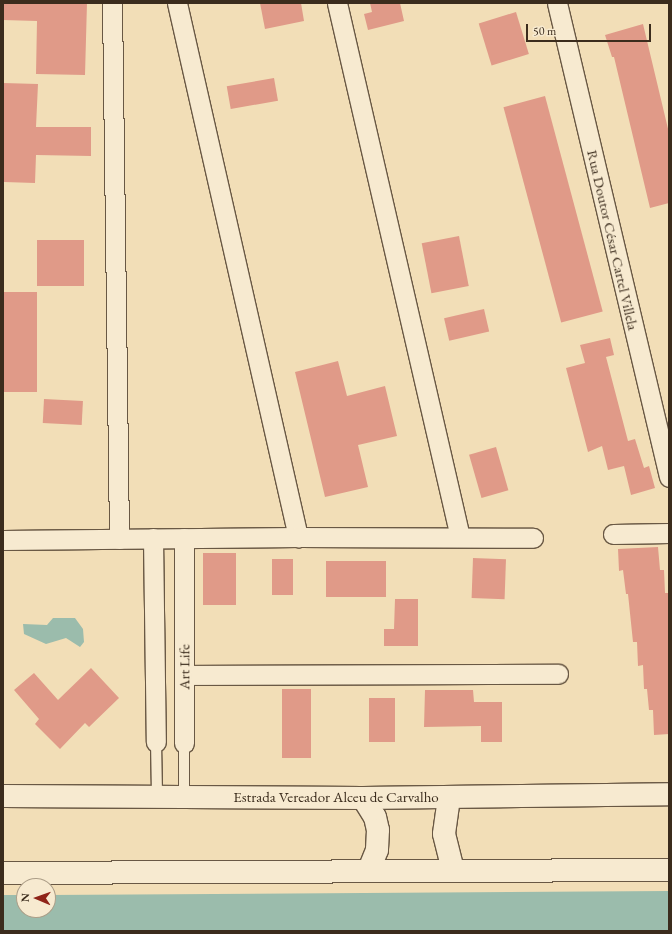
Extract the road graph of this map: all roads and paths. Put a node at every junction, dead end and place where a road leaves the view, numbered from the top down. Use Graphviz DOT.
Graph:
graph roads {
  1 [pos="112,3"];
  2 [pos="177,3"];
  3 [pos="337,3"];
  4 [pos="557,3"];
  5 [pos="669,477"];
  6 [pos="613,534"];
  7 [pos="669,534"];
  8 [pos="298,537"];
  9 [pos="460,537"];
  10 [pos="153,538"];
  11 [pos="184,538"];
  12 [pos="533,538"];
  13 [pos="119,539"];
  14 [pos="3,540"];
  15 [pos="558,674"];
  16 [pos="184,676"];
  17 [pos="156,717"];
  18 [pos="184,717"];
  19 [pos="156,742"];
  20 [pos="184,743"];
  21 [pos="669,794"];
  22 [pos="3,796"];
  23 [pos="157,796"];
  24 [pos="184,796"];
  25 [pos="363,798"];
  26 [pos="449,798"];
  27 [pos="369,870"];
  28 [pos="453,870"];
  29 [pos="669,870"];
  30 [pos="3,873"];
  1 -- 13 [label="street"];
  2 -- 8 [label="street"];
  3 -- 9 [label="street"];
  4 -- 5 [label="street, Rua Doutor César Cartel Villela"];
  6 -- 7 [label="street"];
  8 -- 9 [label="street"];
  8 -- 11 [label="street"];
  9 -- 12 [label="street"];
  10 -- 11 [label="street"];
  10 -- 13 [label="street"];
  10 -- 17 [label="street, Art Life"];
  11 -- 16 [label="street, Art Life"];
  13 -- 14 [label="street"];
  15 -- 16 [label="street"];
  16 -- 18 [label="street, Art Life"];
  17 -- 18 [label="street"];
  17 -- 19 [label="street, Art Life"];
  18 -- 20 [label="street, Art Life"];
  19 -- 23 [label="lane, Art Life"];
  20 -- 24 [label="lane, Art Life"];
  21 -- 26 [label="street, Estrada Vereador Alceu de Carvalho"];
  22 -- 23 [label="street, Estrada Vereador Alceu de Carvalho"];
  23 -- 24 [label="street, Estrada Vereador Alceu de Carvalho"];
  24 -- 25 [label="street, Estrada Vereador Alceu de Carvalho"];
  25 -- 26 [label="street, Estrada Vereador Alceu de Carvalho"];
  25 -- 27 [label="street"];
  26 -- 28 [label="street"];
  27 -- 28 [label="street"];
  27 -- 30 [label="street"];
  28 -- 29 [label="street"];
}
